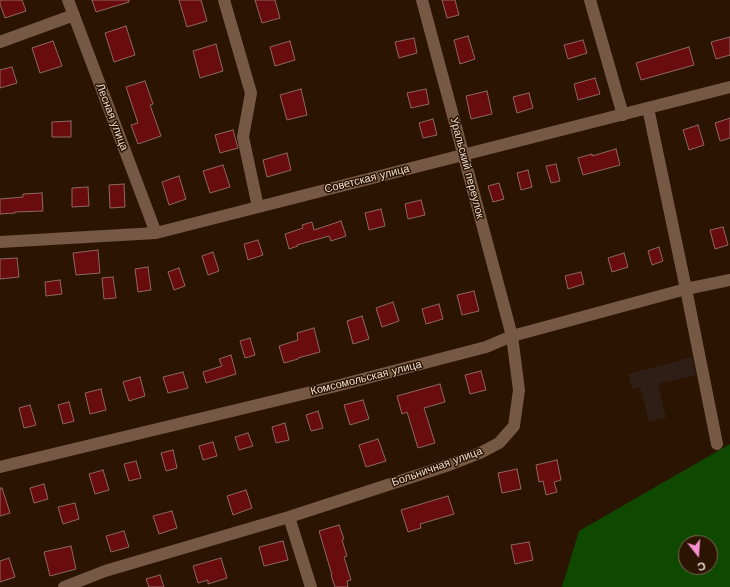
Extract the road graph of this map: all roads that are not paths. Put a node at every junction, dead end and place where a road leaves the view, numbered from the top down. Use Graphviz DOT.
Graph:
graph roads {
  1 [pos="68,0"];
  2 [pos="224,0"];
  3 [pos="422,0"];
  4 [pos="590,0"];
  5 [pos="74,15"];
  6 [pos="0,42"];
  7 [pos="730,87"];
  8 [pos="648,108"];
  9 [pos="623,115"];
  10 [pos="464,155"];
  11 [pos="258,207"];
  12 [pos="156,233"];
  13 [pos="0,242"];
  14 [pos="730,280"];
  15 [pos="686,289"];
  16 [pos="512,336"];
  17 [pos="717,444"];
  18 [pos="0,467"];
  19 [pos="289,517"];
  20 [pos="64,587"];
  21 [pos="311,587"];
  1 -- 5 [label="street, Лесная улица"];
  2 -- 11 [label="street"];
  3 -- 10 [label="street, Уральский переулок"];
  4 -- 9 [label="street"];
  5 -- 6 [label="street"];
  5 -- 12 [label="street, Лесная улица"];
  7 -- 8 [label="street, Советская улица"];
  8 -- 9 [label="street, Советская улица"];
  8 -- 15 [label="street"];
  9 -- 10 [label="street, Советская улица"];
  10 -- 11 [label="street, Советская улица"];
  10 -- 16 [label="street, Уральский переулок"];
  11 -- 12 [label="street, Советская улица"];
  12 -- 13 [label="street, Советская улица"];
  14 -- 15 [label="street, Комсомольская улица"];
  15 -- 16 [label="street, Комсомольская улица"];
  15 -- 17 [label="street"];
  16 -- 18 [label="street, Комсомольская улица"];
  16 -- 19 [label="street, Больничная улица"];
  19 -- 20 [label="street, Больничная улица"];
  19 -- 21 [label="street"];
}
